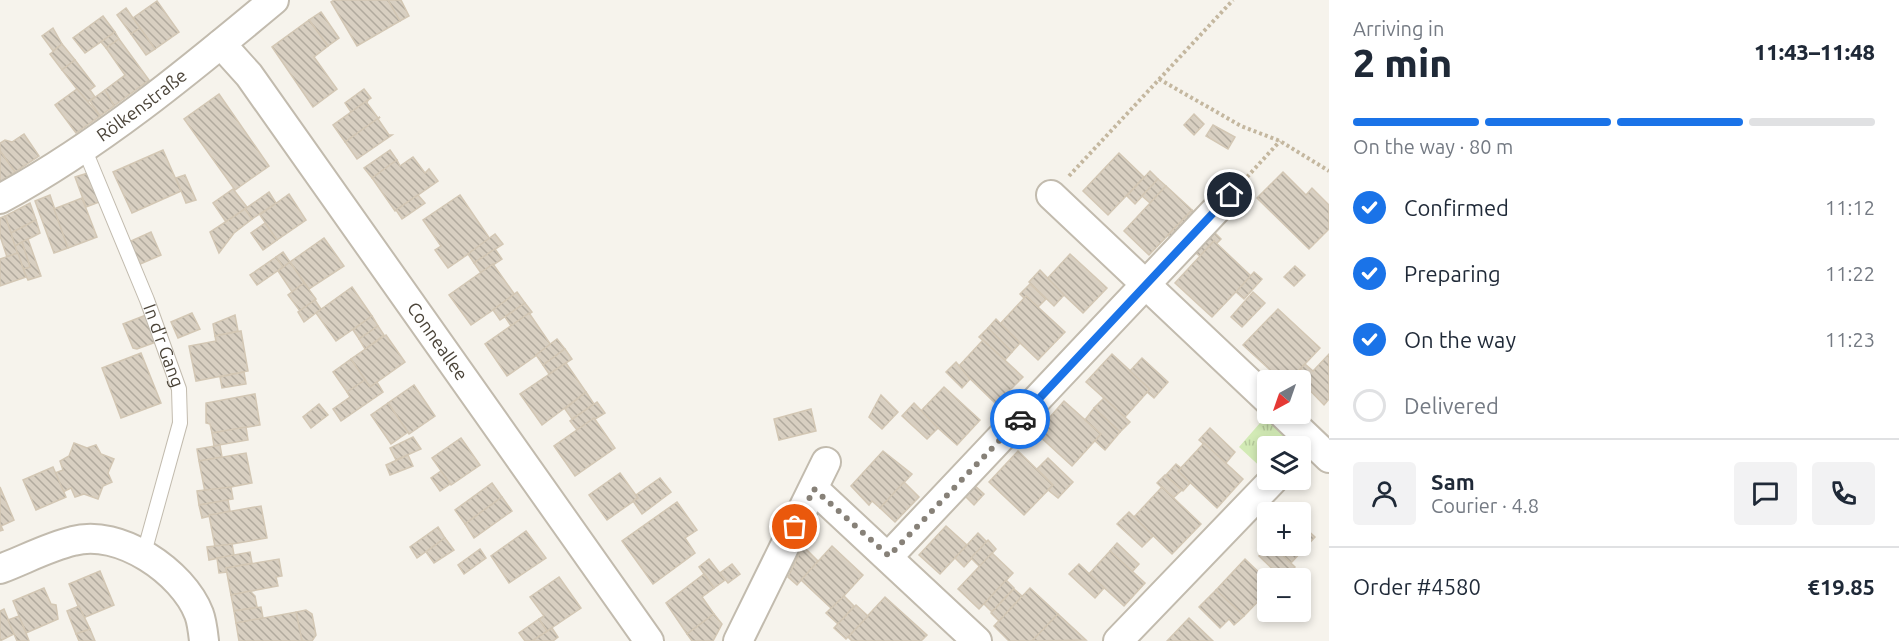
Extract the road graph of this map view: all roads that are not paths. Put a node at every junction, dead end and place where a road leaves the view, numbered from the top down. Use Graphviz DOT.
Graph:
graph roads {
  1 [pos="274,0"];
  2 [pos="221,44"];
  3 [pos="84,148"];
  4 [pos="1060,186"];
  5 [pos="1230,195"];
  6 [pos="0,199"];
  7 [pos="1147,285"];
  8 [pos="1257,390"];
  9 [pos="1291,424"];
  10 [pos="1313,450"];
  11 [pos="826,462"];
  12 [pos="814,489"];
  13 [pos="1263,490"];
  14 [pos="144,553"];
  15 [pos="889,556"];
  16 [pos="0,569"];
  17 [pos="204,641"];
  18 [pos="650,641"];
  19 [pos="738,641"];
  20 [pos="977,641"];
  21 [pos="1118,641"];
  1 -- 2 [label="street, Rölkenstraße"];
  2 -- 3 [label="street, Rölkenstraße"];
  2 -- 18 [label="street, Conneallee"];
  3 -- 6 [label="street, Rölkenstraße"];
  3 -- 14 [label="lane, In d'r Gang"];
  4 -- 7 [label="street"];
  5 -- 7 [label="street"];
  7 -- 8 [label="street"];
  7 -- 15 [label="street"];
  9 -- 10 [label="street"];
  11 -- 12 [label="street"];
  12 -- 15 [label="street"];
  12 -- 19 [label="street"];
  13 -- 21 [label="street"];
  14 -- 16 [label="street"];
  14 -- 17 [label="street"];
  15 -- 20 [label="street"];
}
